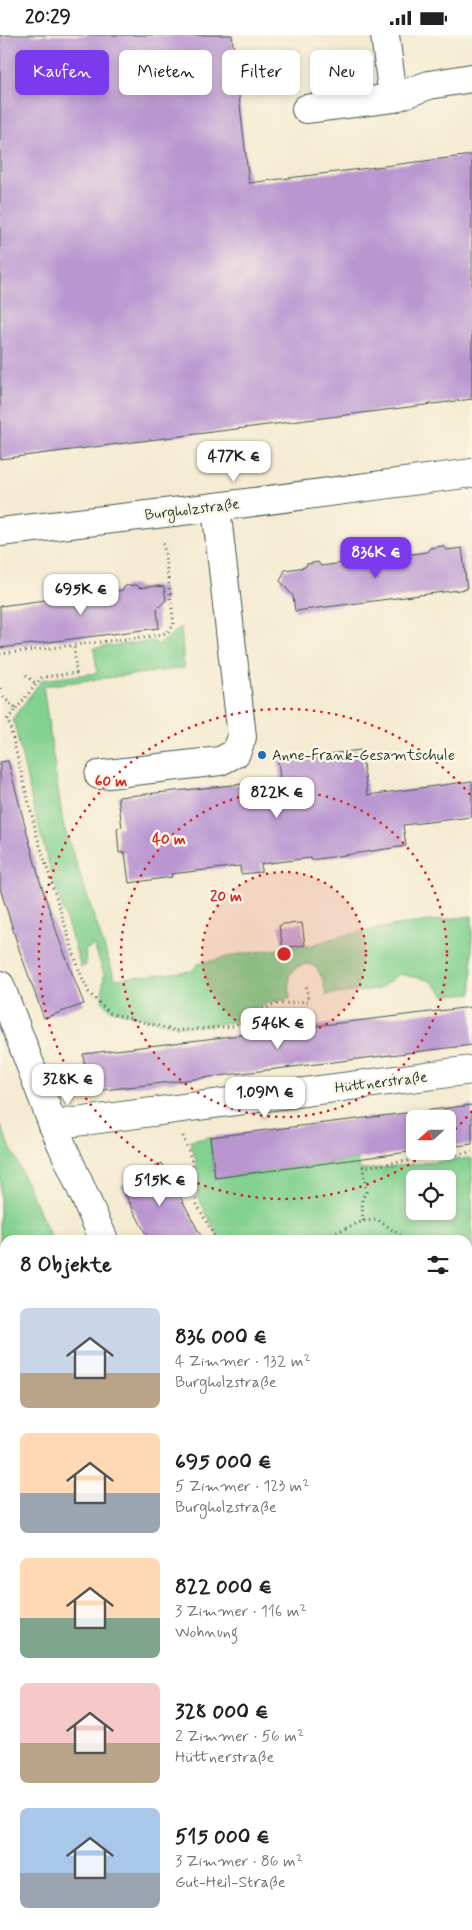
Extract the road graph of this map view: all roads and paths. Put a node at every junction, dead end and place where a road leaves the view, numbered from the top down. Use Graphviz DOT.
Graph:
graph roads {
  1 [pos="385,35"];
  2 [pos="472,78"];
  3 [pos="393,98"];
  4 [pos="306,109"];
  5 [pos="472,473"];
  6 [pos="216,507"];
  7 [pos="160,513"];
  8 [pos="0,532"];
  9 [pos="74,645"];
  10 [pos="0,654"];
  11 [pos="26,675"];
  12 [pos="36,683"];
  13 [pos="0,688"];
  14 [pos="16,709"];
  15 [pos="99,775"];
  16 [pos="306,983"];
  17 [pos="0,985"];
  18 [pos="472,1070"];
  19 [pos="174,1109"];
  20 [pos="53,1125"];
  21 [pos="472,1152"];
  22 [pos="363,1221"];
  23 [pos="102,1235"];
  24 [pos="213,1235"];
  25 [pos="330,1235"];
  26 [pos="399,1235"];
  1 -- 3 [label="street"];
  2 -- 3 [label="street"];
  3 -- 4 [label="street"];
  5 -- 6 [label="street, Burgholzstraße"];
  6 -- 7 [label="street, Burgholzstraße"];
  6 -- 15 [label="street"];
  7 -- 8 [label="street, Burgholzstraße"];
  7 -- 9 [label="path"];
  9 -- 10 [label="path"];
  9 -- 12 [label="path"];
  11 -- 12 [label="path"];
  12 -- 14 [label="path"];
  13 -- 14 [label="path"];
  14 -- 16 [label="path"];
  17 -- 20 [label="street"];
  18 -- 19 [label="street, Hüttnerstraße"];
  19 -- 20 [label="street, Hüttnerstraße"];
  19 -- 24 [label="path"];
  20 -- 23 [label="street"];
  21 -- 22 [label="path"];
  22 -- 25 [label="path"];
  22 -- 26 [label="path"];
}
